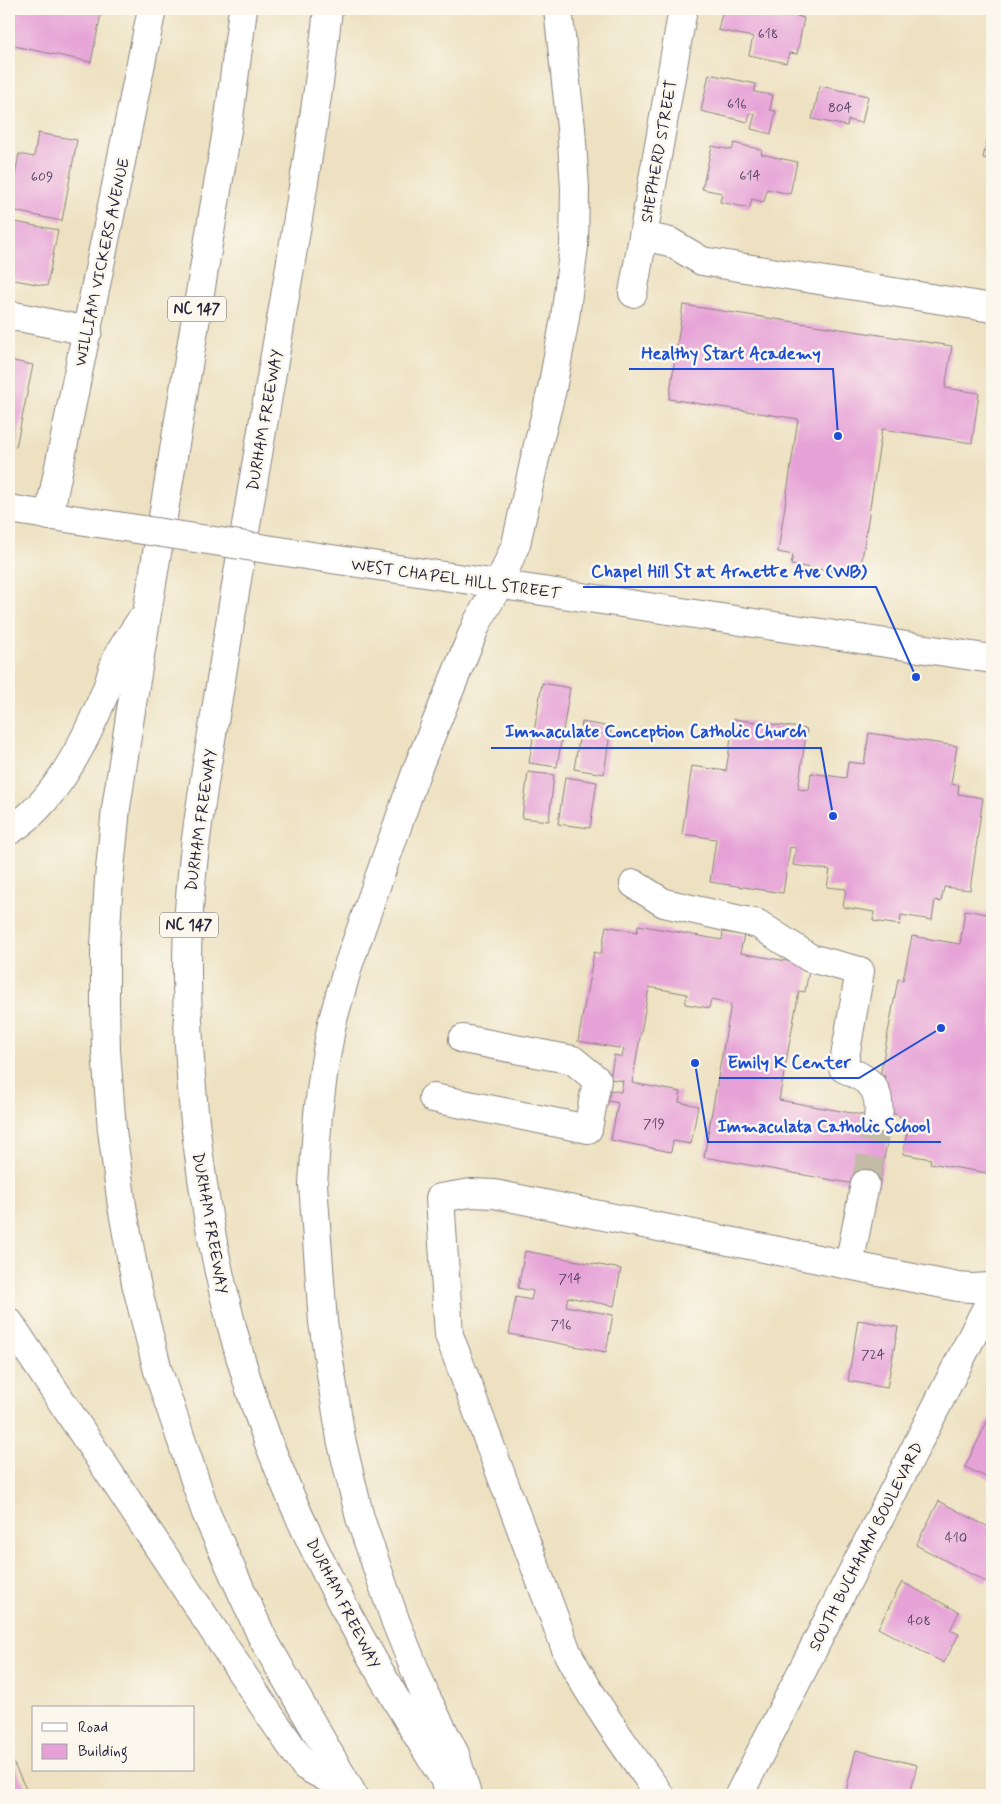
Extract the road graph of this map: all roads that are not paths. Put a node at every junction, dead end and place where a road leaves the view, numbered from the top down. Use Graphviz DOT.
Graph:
graph roads {
  1 [pos="152,9"];
  2 [pos="243,9"];
  3 [pos="328,9"];
  4 [pos="558,9"];
  5 [pos="683,9"];
  6 [pos="643,236"];
  7 [pos="633,293"];
  8 [pos="992,308"];
  9 [pos="9,315"];
  10 [pos="88,331"];
  11 [pos="9,509"];
  12 [pos="48,516"];
  13 [pos="499,584"];
  14 [pos="148,608"];
  15 [pos="992,659"];
  16 [pos="9,831"];
  17 [pos="634,884"];
  18 [pos="463,1039"];
  19 [pos="433,1098"];
  20 [pos="878,1119"];
  21 [pos="865,1184"];
  22 [pos="849,1264"];
  23 [pos="992,1287"];
  24 [pos="992,1297"];
  25 [pos="9,1322"];
  26 [pos="352,1793"];
  27 [pos="454,1795"];
  28 [pos="467,1795"];
  29 [pos="660,1795"];
  30 [pos="738,1795"];
  1 -- 10 [label="main road, WILLIAM VICKERS AVENUE"];
  2 -- 14 [label="main road, NC 147"];
  3 -- 27 [label="main road, DURHAM FREEWAY / NC 147"];
  4 -- 13 [label="main road"];
  5 -- 6 [label="main road, SHEPHERD STREET"];
  6 -- 7 [label="main road, SHEPHERD STREET"];
  6 -- 8 [label="main road"];
  9 -- 10 [label="main road"];
  10 -- 12 [label="main road, WILLIAM VICKERS AVENUE"];
  11 -- 12 [label="main road, WEST CHAPEL HILL STREET"];
  12 -- 13 [label="main road, WEST CHAPEL HILL STREET, bridge"];
  13 -- 15 [label="main road, WEST CHAPEL HILL STREET"];
  13 -- 28 [label="main road"];
  14 -- 16 [label="main road"];
  14 -- 26 [label="main road, NC 147"];
  17 -- 20 [label="main road"];
  18 -- 19 [label="main road"];
  21 -- 22 [label="main road"];
  22 -- 23 [label="main road"];
  22 -- 29 [label="main road"];
  24 -- 30 [label="main road, SOUTH BUCHANAN BOULEVARD"];
  25 -- 26 [label="main road"];
}
